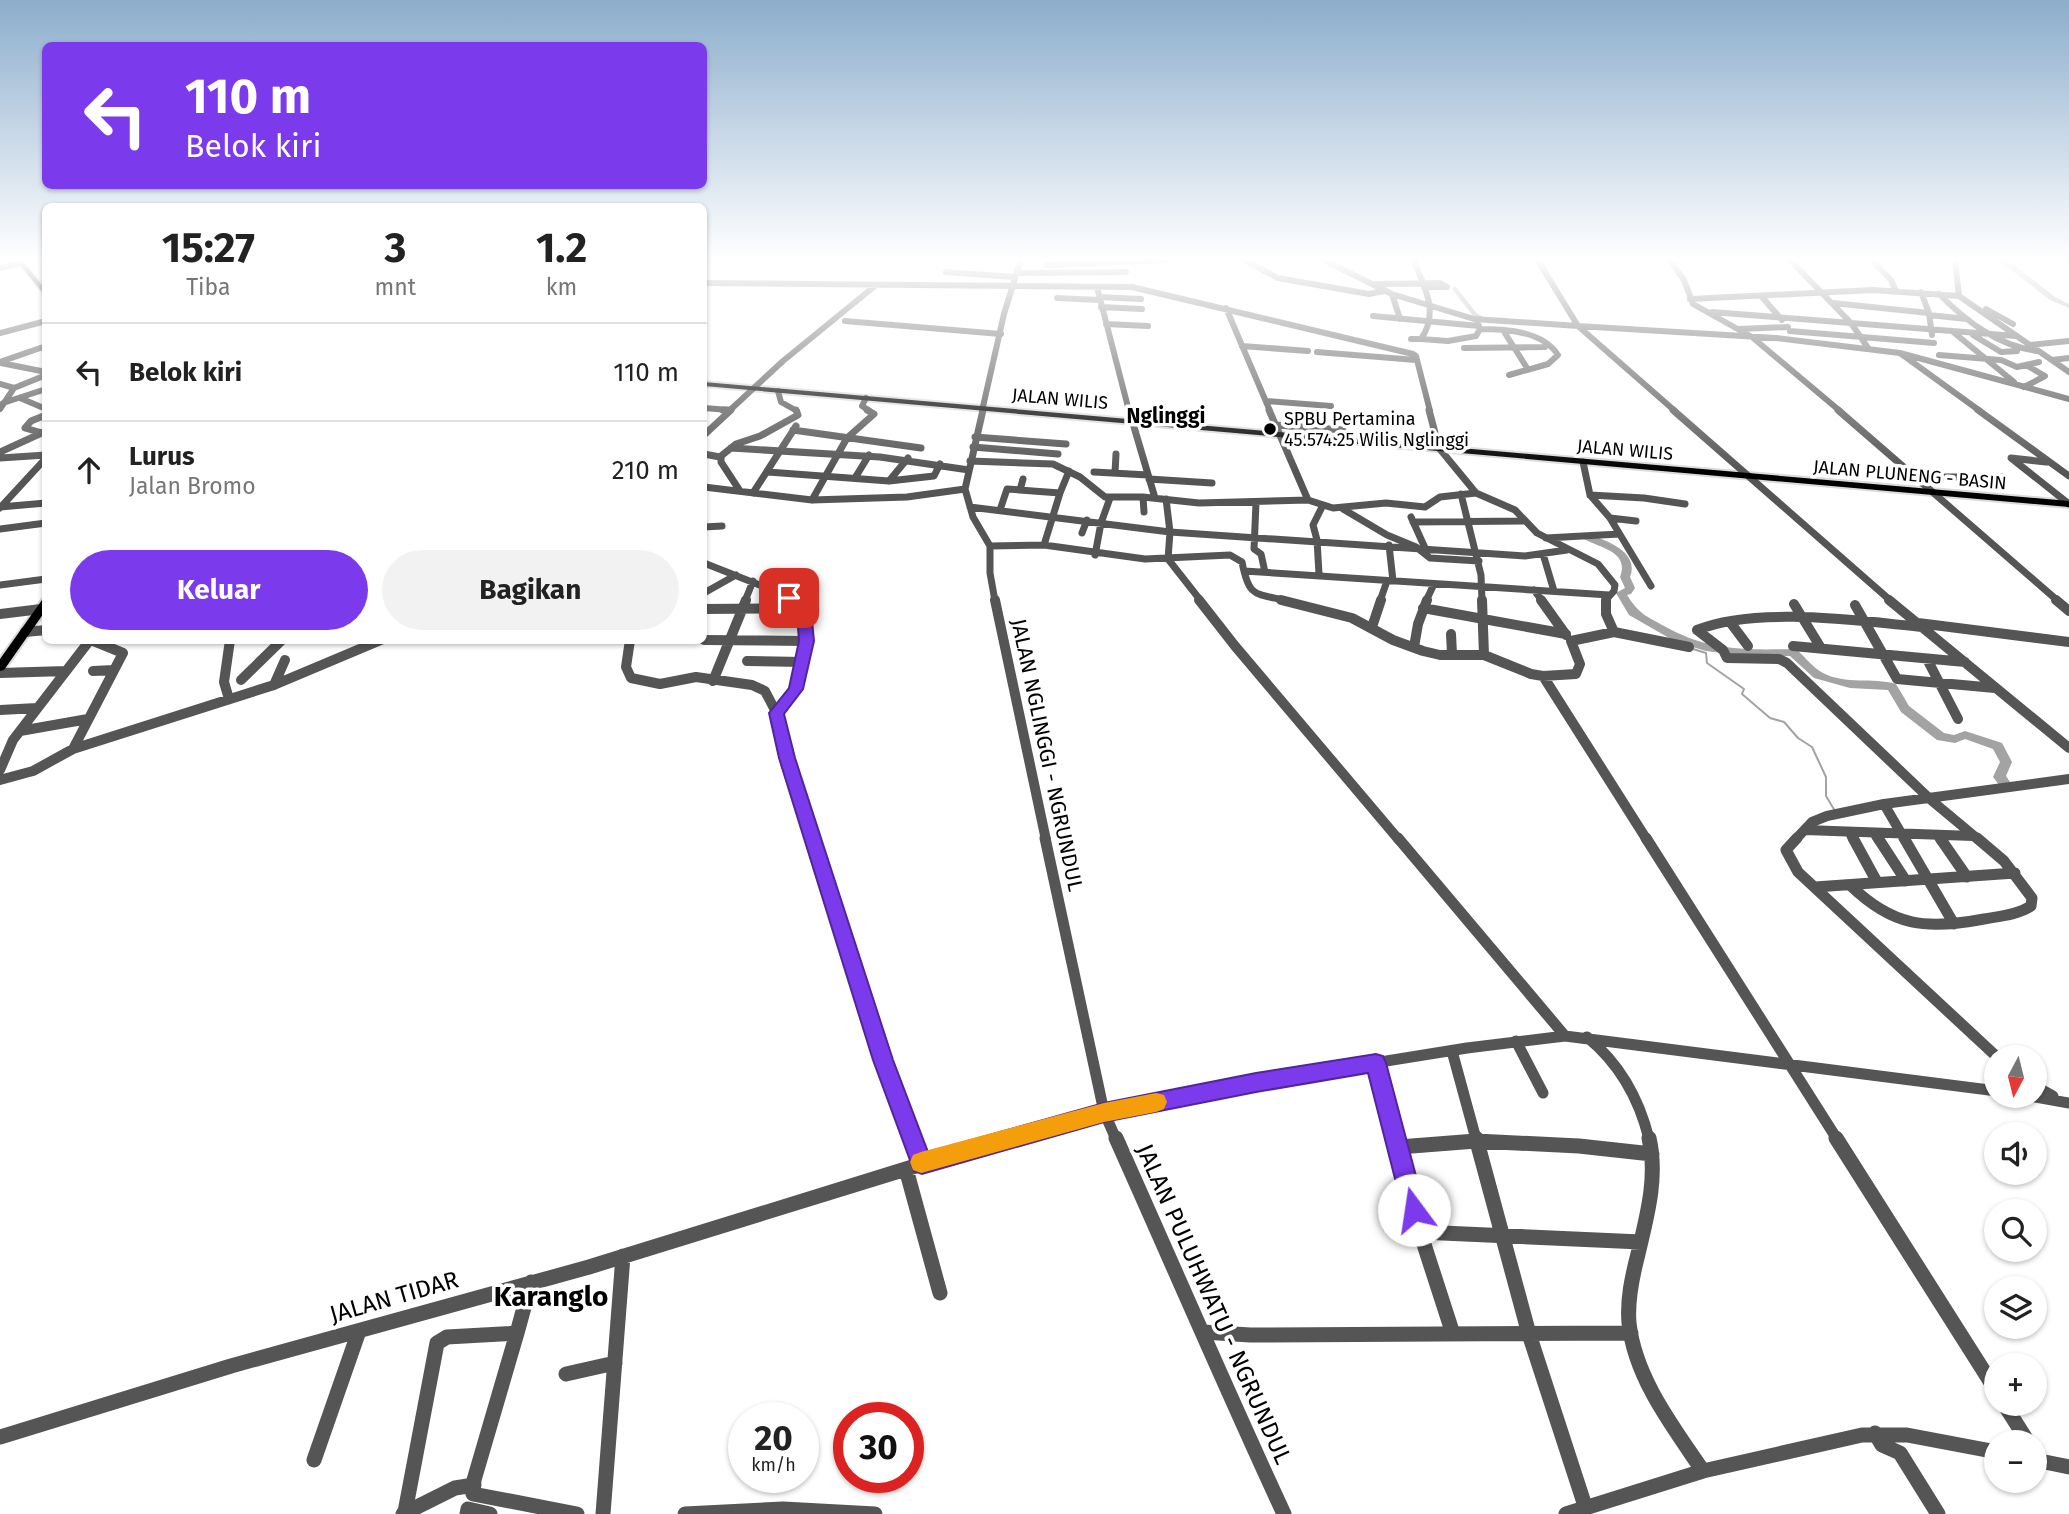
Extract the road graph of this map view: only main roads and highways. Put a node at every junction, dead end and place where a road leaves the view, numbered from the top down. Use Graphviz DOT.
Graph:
graph roads {
  1 [pos="707,384"];
  2 [pos="1482,453"];
  3 [pos="1502,455"];
  4 [pos="1749,476"];
  5 [pos="2069,504"];
  6 [pos="42,607"];
  7 [pos="2,660"];
  1 -- 2 [label="main road, JALAN WILIS"];
  2 -- 3 [label="main road, JALAN WILIS"];
  3 -- 4 [label="main road, JALAN WILIS"];
  4 -- 5 [label="main road, JALAN PLUNENG - BASIN"];
  6 -- 7 [label="main road"];
}
